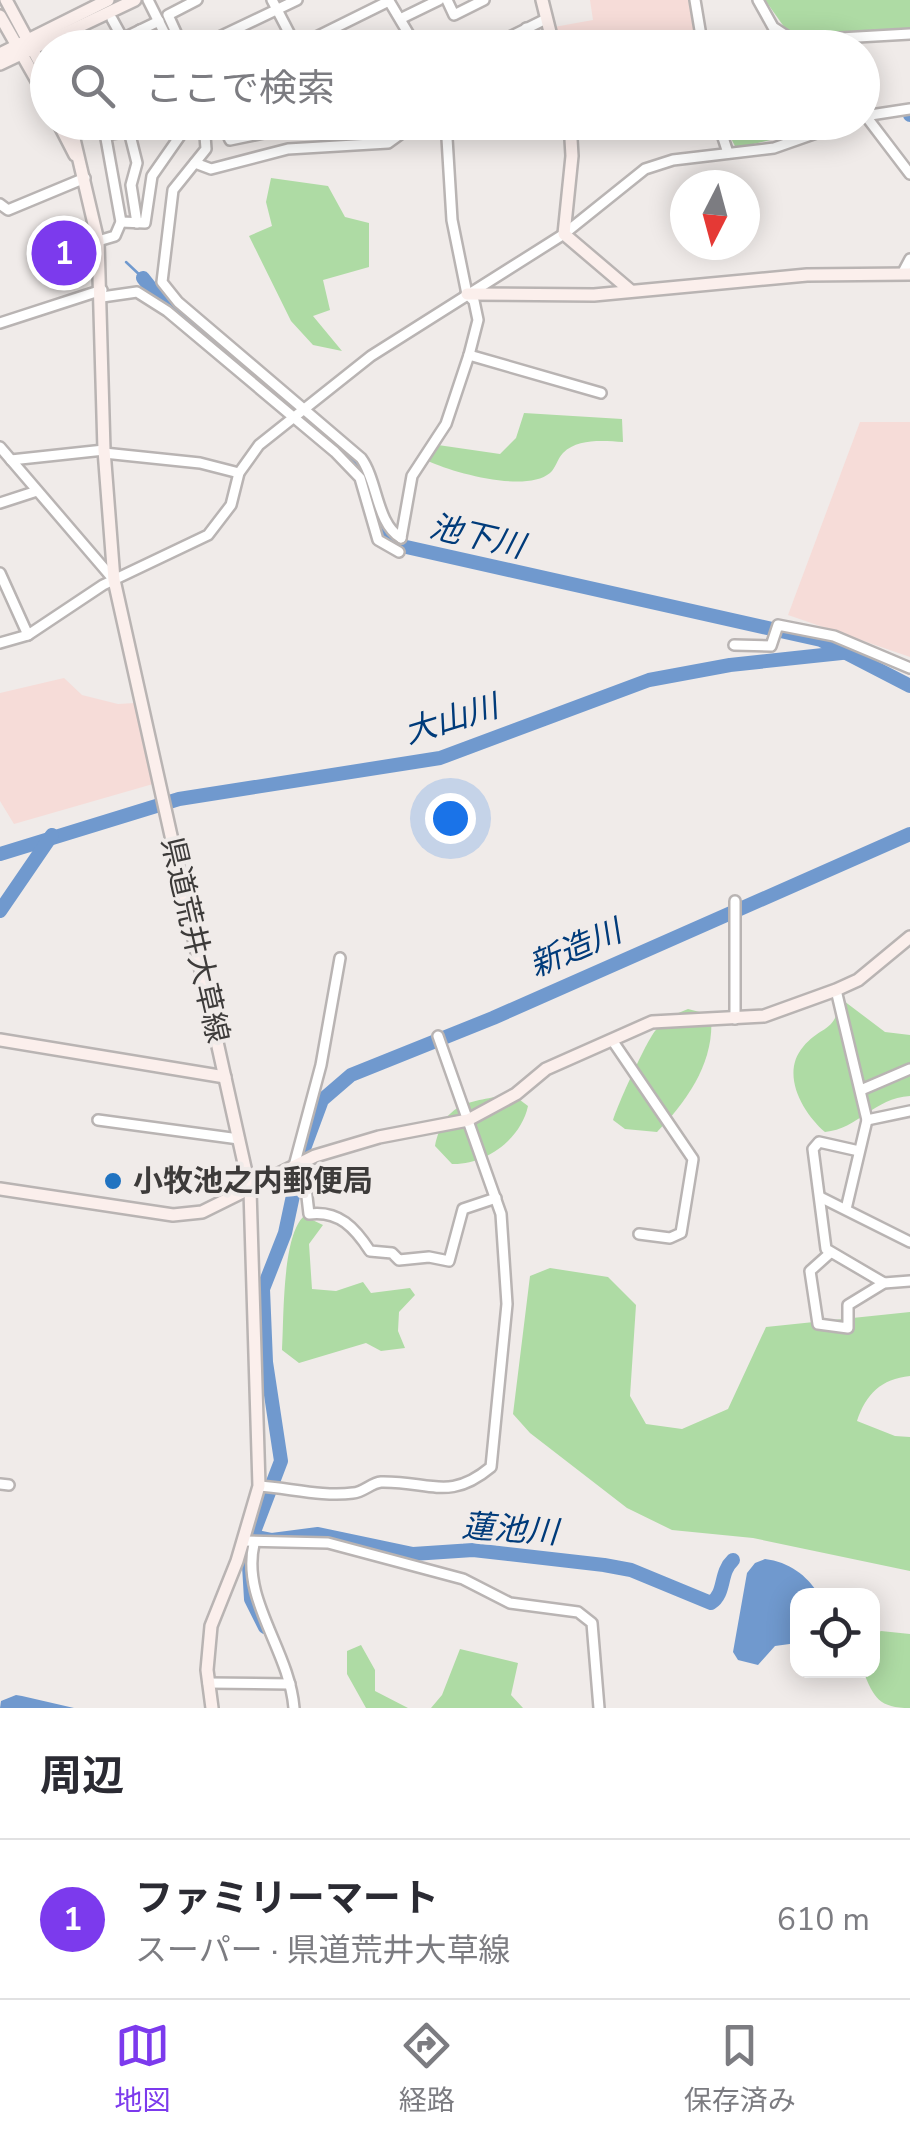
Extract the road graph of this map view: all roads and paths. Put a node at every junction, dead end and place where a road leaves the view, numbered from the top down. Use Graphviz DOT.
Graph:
graph roads {
  1 [pos="6,0"];
  2 [pos="108,0"];
  3 [pos="135,0"];
  4 [pos="148,0"];
  5 [pos="198,0"];
  6 [pos="297,0"];
  7 [pos="439,0"];
  8 [pos="447,0"];
  9 [pos="484,0"];
  10 [pos="542,0"];
  11 [pos="695,0"];
  12 [pos="758,0"];
  13 [pos="275,5"];
  14 [pos="0,16"];
  15 [pos="402,18"];
  16 [pos="112,19"];
  17 [pos="546,20"];
  18 [pos="159,21"];
  19 [pos="526,28"];
  20 [pos="56,30"];
  21 [pos="66,30"];
  22 [pos="118,30"];
  23 [pos="140,30"];
  24 [pos="163,30"];
  25 [pos="176,30"];
  26 [pos="229,30"];
  27 [pos="288,30"];
  28 [pos="330,30"];
  29 [pos="408,30"];
  30 [pos="522,30"];
  31 [pos="549,30"];
  32 [pos="700,30"];
  33 [pos="779,30"];
  34 [pos="910,34"];
  35 [pos="880,36"];
  36 [pos="30,45"];
  37 [pos="30,46"];
  38 [pos="25,48"];
  39 [pos="0,54"];
  40 [pos="30,55"];
  41 [pos="30,59"];
  42 [pos="0,64"];
  43 [pos="910,109"];
  44 [pos="880,112"];
  45 [pos="880,135"];
  46 [pos="67,140"];
  47 [pos="75,140"];
  48 [pos="106,140"];
  49 [pos="132,140"];
  50 [pos="173,140"];
  51 [pos="206,140"];
  52 [pos="392,140"];
  53 [pos="447,140"];
  54 [pos="571,140"];
  55 [pos="724,140"];
  56 [pos="797,140"];
  57 [pos="728,153"];
  58 [pos="194,163"];
  59 [pos="83,173"];
  60 [pos="910,174"];
  61 [pos="0,204"];
  62 [pos="141,221"];
  63 [pos="121,222"];
  64 [pos="169,222"];
  65 [pos="564,234"];
  66 [pos="98,242"];
  67 [pos="910,258"];
  68 [pos="906,274"];
  69 [pos="631,291"];
  70 [pos="102,293"];
  71 [pos="467,294"];
  72 [pos="0,323"];
  73 [pos="469,354"];
  74 [pos="600,393"];
  75 [pos="305,409"];
  76 [pos="294,418"];
  77 [pos="0,447"];
  78 [pos="104,451"];
  79 [pos="12,460"];
  80 [pos="239,474"];
  81 [pos="37,491"];
  82 [pos="0,503"];
  83 [pos="399,552"];
  84 [pos="0,573"];
  85 [pos="114,580"];
  86 [pos="28,636"];
  87 [pos="0,644"];
  88 [pos="734,645"];
  89 [pos="910,668"];
  90 [pos="735,900"];
  91 [pos="910,937"];
  92 [pos="340,958"];
  93 [pos="836,990"];
  94 [pos="734,1018"];
  95 [pos="0,1040"];
  96 [pos="612,1040"];
  97 [pos="440,1041"];
  98 [pos="910,1069"];
  99 [pos="225,1077"];
  100 [pos="861,1090"];
  101 [pos="910,1111"];
  102 [pos="98,1120"];
  103 [pos="468,1120"];
  104 [pos="866,1120"];
  105 [pos="239,1139"];
  106 [pos="859,1151"];
  107 [pos="299,1164"];
  108 [pos="0,1189"];
  109 [pos="250,1190"];
  110 [pos="820,1197"];
  111 [pos="496,1198"];
  112 [pos="846,1209"];
  113 [pos="639,1234"];
  114 [pos="910,1242"];
  115 [pos="829,1254"];
  116 [pos="910,1281"];
  117 [pos="884,1283"];
  118 [pos="260,1486"];
  119 [pos="249,1542"];
  120 [pos="208,1683"];
  121 [pos="290,1684"];
  122 [pos="212,1708"];
  123 [pos="294,1708"];
  124 [pos="600,1708"];
  1 -- 38 [label="main road"];
  2 -- 20 [label="main road"];
  3 -- 21 [label="main road"];
  4 -- 18 [label="street"];
  5 -- 25 [label="street"];
  6 -- 13 [label="street"];
  7 -- 15 [label="street"];
  8 -- 9 [label="street"];
  10 -- 17 [label="main road"];
  11 -- 32 [label="street"];
  12 -- 33 [label="street"];
  13 -- 26 [label="street"];
  13 -- 27 [label="street"];
  14 -- 38 [label="main road"];
  15 -- 28 [label="street"];
  15 -- 29 [label="street"];
  16 -- 22 [label="street"];
  17 -- 19 [label="street"];
  17 -- 31 [label="main road"];
  18 -- 23 [label="street"];
  18 -- 24 [label="street"];
  19 -- 30 [label="street"];
  34 -- 35 [label="street"];
  36 -- 38 [label="main road"];
  37 -- 38 [label="main road"];
  38 -- 39 [label="main road"];
  38 -- 40 [label="main road"];
  38 -- 41 [label="main road"];
  38 -- 42 [label="main road"];
  43 -- 44 [label="street"];
  45 -- 60 [label="street"];
  46 -- 59 [label="main road, 県道荒井大草線"];
  47 -- 59 [label="main road, 県道荒井大草線"];
  48 -- 63 [label="street"];
  49 -- 62 [label="street"];
  50 -- 62 [label="street"];
  51 -- 58 [label="street"];
  52 -- 58 [label="street"];
  53 -- 71 [label="street"];
  54 -- 65 [label="main road"];
  55 -- 57 [label="street"];
  56 -- 57 [label="street"];
  57 -- 65 [label="street"];
  58 -- 64 [label="street"];
  59 -- 61 [label="street"];
  59 -- 66 [label="main road, 県道荒井大草線"];
  62 -- 63 [label="street"];
  62 -- 64 [label="street"];
  63 -- 66 [label="street"];
  64 -- 75 [label="street"];
  65 -- 69 [label="main road"];
  65 -- 71 [label="street"];
  66 -- 70 [label="main road, 県道荒井大草線"];
  67 -- 68 [label="street"];
  68 -- 69 [label="main road"];
  69 -- 71 [label="main road"];
  70 -- 72 [label="street"];
  70 -- 76 [label="street"];
  70 -- 78 [label="main road, 県道荒井大草線"];
  71 -- 73 [label="street"];
  71 -- 75 [label="street"];
  73 -- 74 [label="street"];
  73 -- 75 [label="street"];
  75 -- 76 [label="street"];
  76 -- 80 [label="street"];
  76 -- 83 [label="street"];
  77 -- 79 [label="street"];
  78 -- 79 [label="street"];
  78 -- 80 [label="street"];
  78 -- 85 [label="main road, 県道荒井大草線"];
  79 -- 81 [label="street"];
  80 -- 85 [label="street"];
  81 -- 82 [label="street"];
  81 -- 85 [label="street"];
  84 -- 86 [label="street"];
  85 -- 86 [label="street"];
  85 -- 99 [label="main road, 県道荒井大草線"];
  86 -- 87 [label="street"];
  88 -- 89 [label="street"];
  90 -- 94 [label="street"];
  91 -- 93 [label="main road"];
  92 -- 107 [label="street"];
  93 -- 94 [label="main road"];
  93 -- 100 [label="street"];
  94 -- 96 [label="main road"];
  95 -- 99 [label="main road"];
  96 -- 103 [label="main road"];
  96 -- 113 [label="street"];
  97 -- 103 [label="street"];
  98 -- 100 [label="street"];
  99 -- 105 [label="main road, 県道荒井大草線"];
  100 -- 104 [label="street"];
  101 -- 104 [label="street"];
  102 -- 105 [label="street"];
  103 -- 107 [label="main road"];
  103 -- 111 [label="street"];
  104 -- 106 [label="street"];
  105 -- 109 [label="main road, 県道荒井大草線"];
  106 -- 110 [label="street"];
  106 -- 112 [label="street"];
  107 -- 109 [label="main road"];
  107 -- 111 [label="street"];
  108 -- 109 [label="main road"];
  109 -- 118 [label="main road, 県道荒井大草線"];
  110 -- 112 [label="street"];
  110 -- 115 [label="street"];
  111 -- 118 [label="street"];
  112 -- 114 [label="street"];
  115 -- 117 [label="street"];
  115 -- 117 [label="street"];
  116 -- 117 [label="street"];
  118 -- 119 [label="main road, 県道荒井大草線"];
  119 -- 120 [label="main road, 県道荒井大草線"];
  119 -- 121 [label="street"];
  119 -- 124 [label="street"];
  120 -- 121 [label="street"];
  120 -- 122 [label="main road, 県道荒井大草線"];
  121 -- 123 [label="street"];
}
